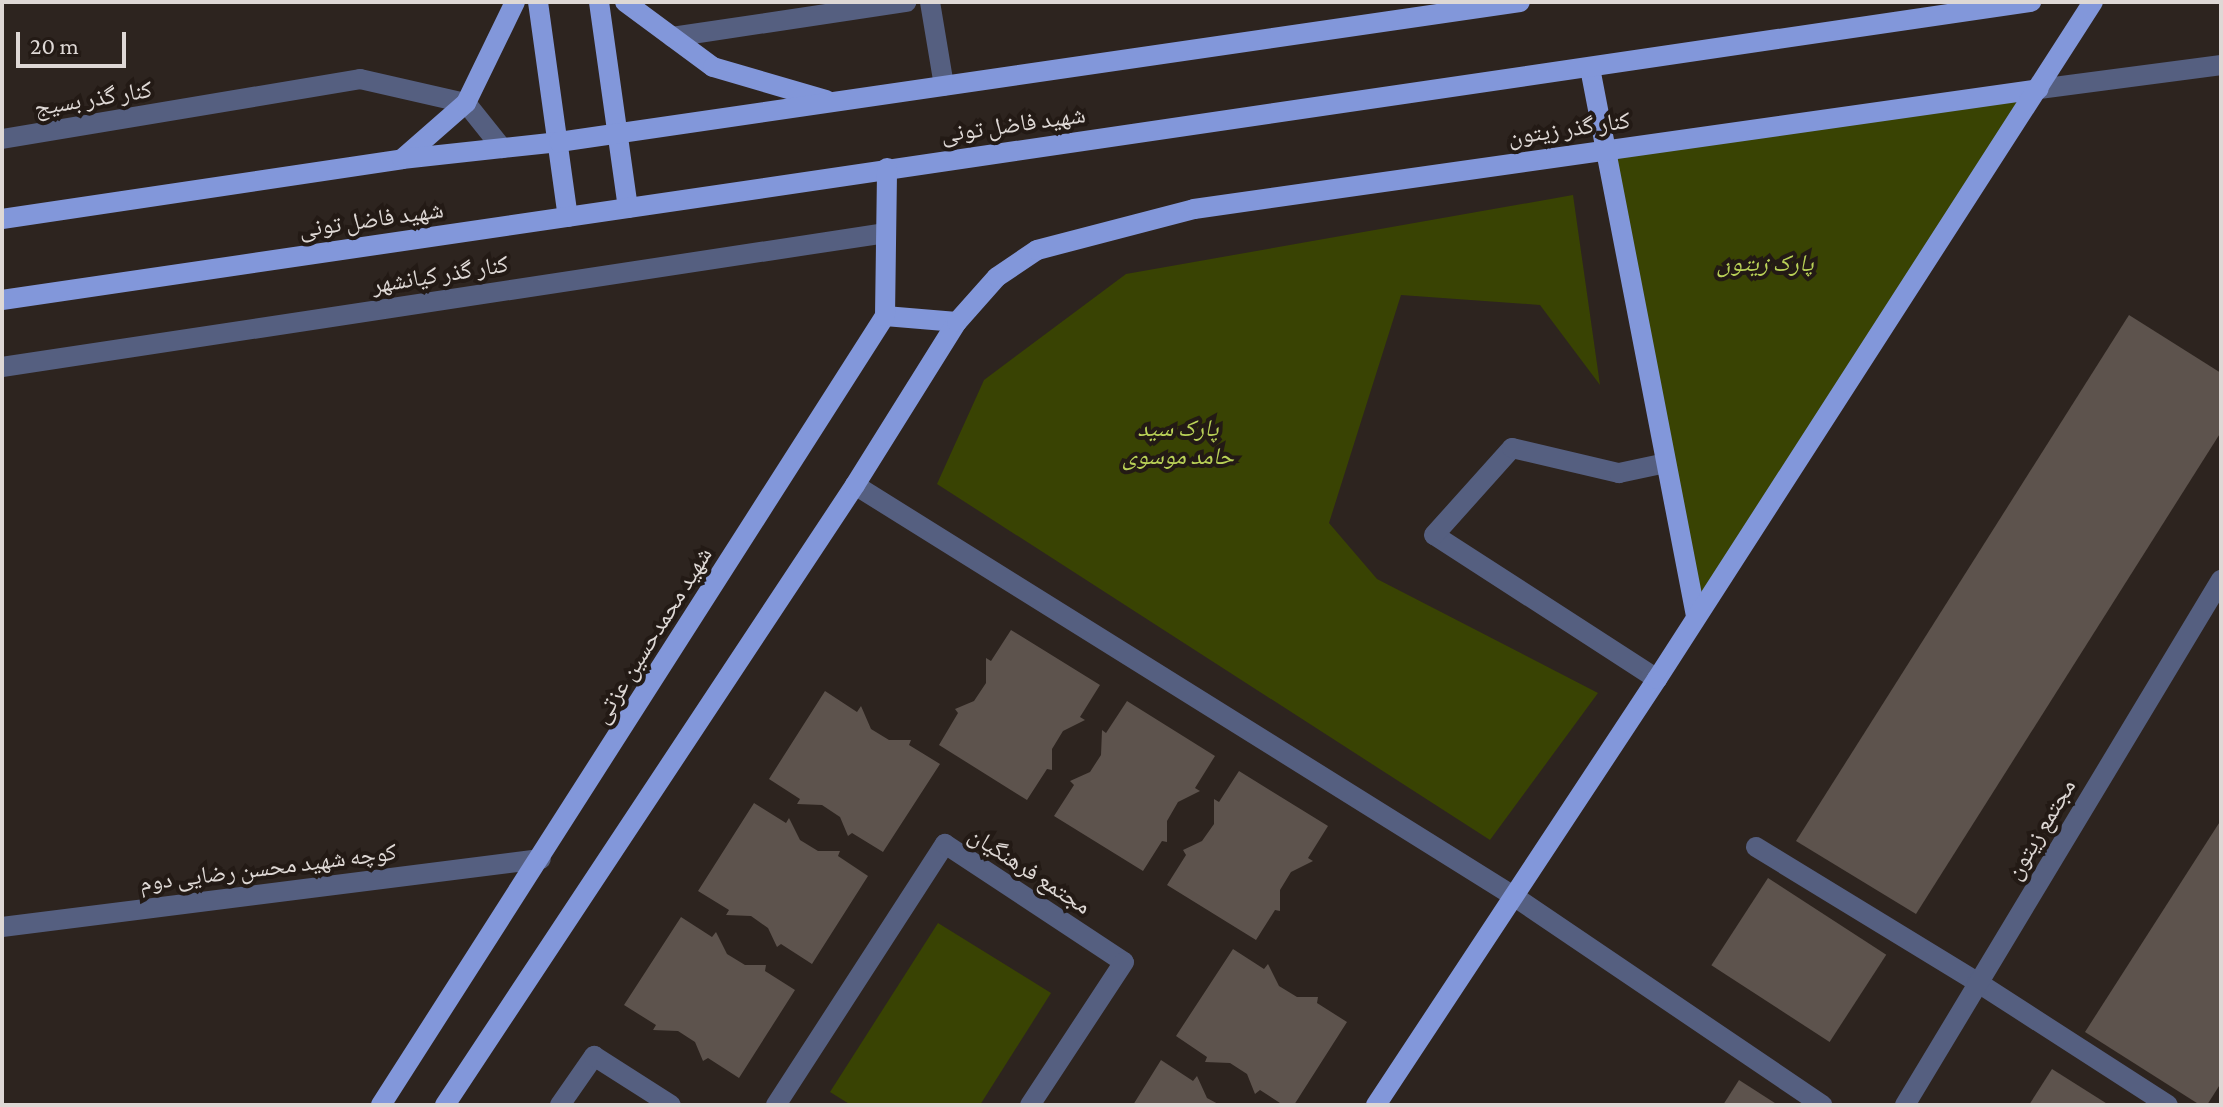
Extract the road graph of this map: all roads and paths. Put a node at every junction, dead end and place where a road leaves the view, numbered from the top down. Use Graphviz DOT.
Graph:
graph roads {
  1 [pos="515,2"];
  2 [pos="538,2"];
  3 [pos="599,2"];
  4 [pos="625,2"];
  5 [pos="906,2"];
  6 [pos="930,2"];
  7 [pos="1520,2"];
  8 [pos="2031,2"];
  9 [pos="2093,2"];
  10 [pos="672,37"];
  11 [pos="2221,65"];
  12 [pos="1590,68"];
  13 [pos="944,86"];
  14 [pos="2039,89"];
  15 [pos="834,102"];
  16 [pos="466,103"];
  17 [pos="619,133"];
  18 [pos="2,139"];
  19 [pos="559,142"];
  20 [pos="502,148"];
  21 [pos="1605,150"];
  22 [pos="402,159"];
  23 [pos="887,168"];
  24 [pos="628,208"];
  25 [pos="568,217"];
  26 [pos="2,219"];
  27 [pos="886,233"];
  28 [pos="2,300"];
  29 [pos="885,316"];
  30 [pos="957,322"];
  31 [pos="2,367"];
  32 [pos="1666,463"];
  33 [pos="855,485"];
  34 [pos="2221,580"];
  35 [pos="1696,616"];
  36 [pos="1657,679"];
  37 [pos="1756,847"];
  38 [pos="541,859"];
  39 [pos="1515,897"];
  40 [pos="2,927"];
  41 [pos="1977,982"];
  42 [pos="381,1105"];
  43 [pos="445,1105"];
  44 [pos="560,1105"];
  45 [pos="671,1105"];
  46 [pos="776,1105"];
  47 [pos="1030,1105"];
  48 [pos="1376,1105"];
  49 [pos="1822,1105"];
  50 [pos="1905,1105"];
  51 [pos="2168,1105"];
  1 -- 16 [label="main road"];
  2 -- 19 [label="main road"];
  3 -- 17 [label="main road"];
  4 -- 10 [label="main road"];
  5 -- 10 [label="street"];
  6 -- 13 [label="street"];
  7 -- 13 [label="main road, شهید فاضل تونی"];
  8 -- 12 [label="main road, شهید فاضل تونی"];
  9 -- 14 [label="main road"];
  10 -- 15 [label="main road"];
  11 -- 14 [label="street, کنار گذر زیتون"];
  12 -- 21 [label="main road"];
  12 -- 23 [label="main road, شهید فاضل تونی"];
  13 -- 15 [label="main road, شهید فاضل تونی"];
  14 -- 21 [label="main road, کنار گذر زیتون"];
  14 -- 35 [label="main road"];
  15 -- 17 [label="main road, شهید فاضل تونی"];
  16 -- 18 [label="street, کنار گذر بسیج"];
  16 -- 20 [label="street"];
  16 -- 22 [label="main road"];
  17 -- 19 [label="main road, شهید فاضل تونی"];
  17 -- 24 [label="main road"];
  19 -- 20 [label="main road, شهید فاضل تونی"];
  19 -- 25 [label="main road"];
  20 -- 22 [label="main road, شهید فاضل تونی"];
  21 -- 30 [label="main road, کنار گذر زیتون"];
  21 -- 32 [label="main road"];
  22 -- 26 [label="main road, شهید فاضل تونی"];
  23 -- 24 [label="main road, شهید فاضل تونی"];
  23 -- 27 [label="main road"];
  24 -- 25 [label="main road, شهید فاضل تونی"];
  25 -- 28 [label="main road, شهید فاضل تونی"];
  27 -- 29 [label="main road"];
  27 -- 31 [label="street, کنار گذر کیانشهر"];
  29 -- 30 [label="main road"];
  29 -- 38 [label="main road, شهید محمدحسین عزتی"];
  30 -- 33 [label="main road"];
  32 -- 35 [label="main road"];
  32 -- 36 [label="street"];
  33 -- 39 [label="street"];
  33 -- 43 [label="main road"];
  34 -- 41 [label="street, مجتمع زیتون"];
  35 -- 36 [label="main road"];
  36 -- 39 [label="main road"];
  37 -- 41 [label="street"];
  38 -- 40 [label="street, کوچه شهید محسن رضایی دوم"];
  38 -- 42 [label="main road, شهید محمدحسین عزتی"];
  39 -- 48 [label="main road"];
  39 -- 49 [label="street"];
  41 -- 50 [label="street, مجتمع زیتون"];
  41 -- 51 [label="street"];
  44 -- 45 [label="street"];
  46 -- 47 [label="street, مجتمع فرهنگیان"];
}
